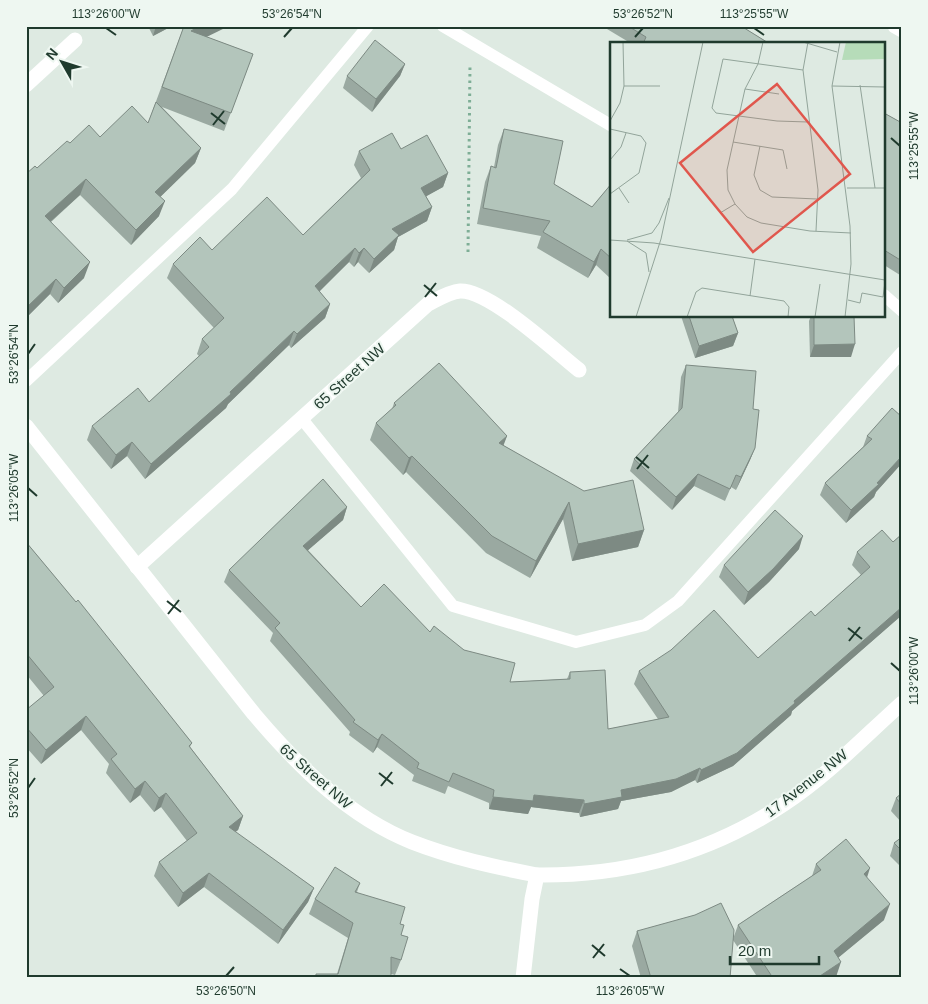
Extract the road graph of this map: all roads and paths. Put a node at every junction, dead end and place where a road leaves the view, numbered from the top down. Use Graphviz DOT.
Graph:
graph roads {
  1 [pos="368,26"];
  2 [pos="443,26"];
  3 [pos="895,26"];
  4 [pos="902,30"];
  5 [pos="76,40"];
  6 [pos="475,44"];
  7 [pos="26,85"];
  8 [pos="610,125"];
  9 [pos="468,252"];
  10 [pos="886,297"];
  11 [pos="902,311"];
  12 [pos="902,352"];
  13 [pos="580,370"];
  14 [pos="26,381"];
  15 [pos="302,419"];
  16 [pos="26,426"];
  17 [pos="137,567"];
  18 [pos="902,703"];
  19 [pos="537,875"];
  20 [pos="523,978"];
  1 -- 14 [label="lane"];
  2 -- 6 [label="lane"];
  3 -- 4 [label="street"];
  5 -- 7 [label="street"];
  6 -- 8 [label="lane"];
  6 -- 9 [label="path"];
  10 -- 11 [label="lane"];
  12 -- 15 [label="lane"];
  13 -- 15 [label="street, 65 Street NW"];
  15 -- 17 [label="street, 65 Street NW"];
  16 -- 17 [label="street, 65 Street NW"];
  17 -- 19 [label="street, 65 Street NW"];
  18 -- 19 [label="street, 17 Avenue NW"];
  19 -- 20 [label="street"];
}
